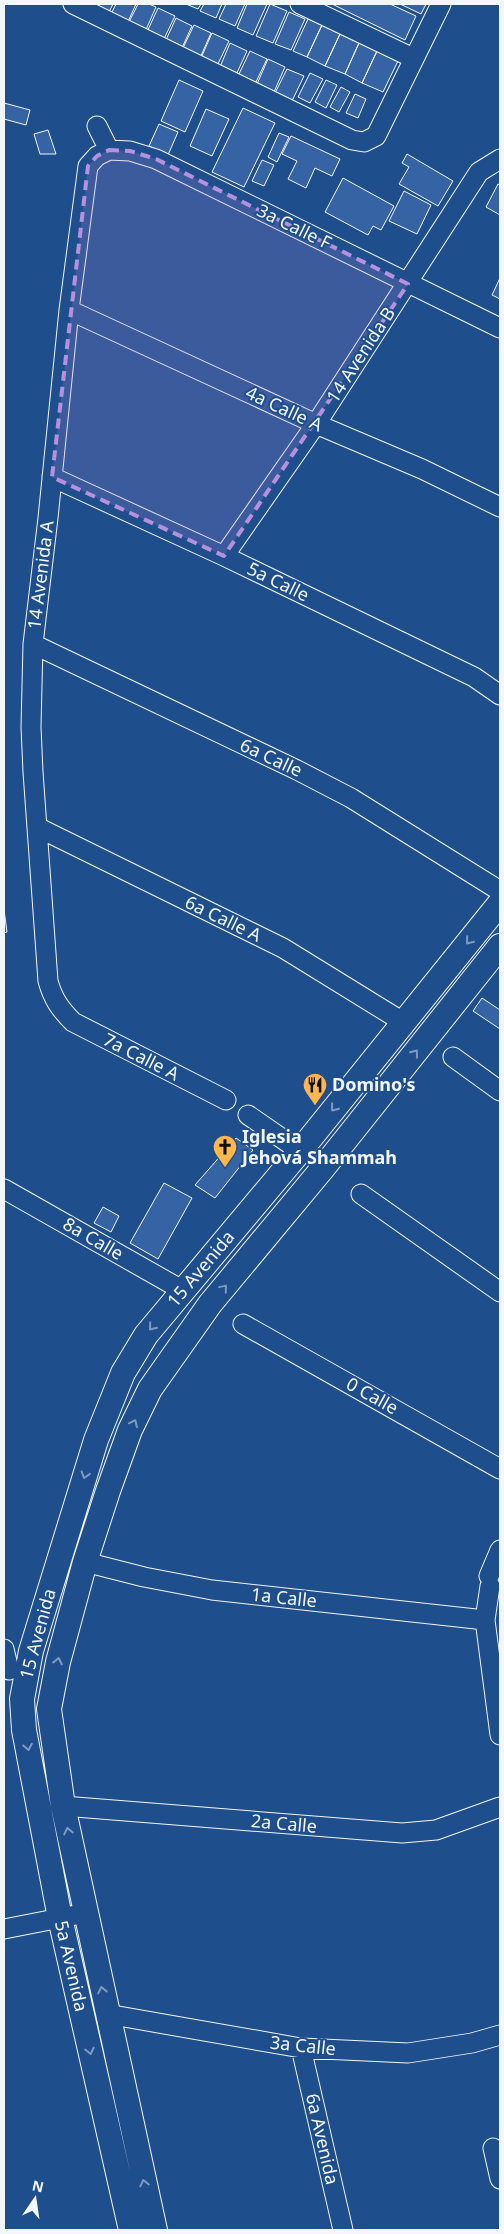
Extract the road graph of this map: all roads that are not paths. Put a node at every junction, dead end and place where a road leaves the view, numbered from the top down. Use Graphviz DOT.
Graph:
graph roads {
  1 [pos="73,4"];
  2 [pos="300,4"];
  3 [pos="441,4"];
  4 [pos="413,58"];
  5 [pos="97,126"];
  6 [pos="109,150"];
  7 [pos="500,159"];
  8 [pos="408,284"];
  9 [pos="69,310"];
  10 [pos="500,328"];
  11 [pos="316,424"];
  12 [pos="52,477"];
  13 [pos="500,508"];
  14 [pos="224,556"];
  15 [pos="33,644"];
  16 [pos="500,695"];
  17 [pos="37,827"];
  18 [pos="500,891"];
  19 [pos="500,904"];
  20 [pos="500,946"];
  21 [pos="60,1009"];
  22 [pos="403,1022"];
  23 [pos="453,1058"];
  24 [pos="500,1091"];
  25 [pos="226,1100"];
  26 [pos="248,1115"];
  27 [pos="300,1151"];
  28 [pos="4,1188"];
  29 [pos="361,1194"];
  30 [pos="182,1290"];
  31 [pos="500,1292"];
  32 [pos="243,1324"];
  33 [pos="500,1469"];
  34 [pos="500,1550"];
  35 [pos="85,1562"];
  36 [pos="485,1620"];
  37 [pos="4,1649"];
  38 [pos="8,1670"];
  39 [pos="22,1699"];
  40 [pos="49,1709"];
  41 [pos="500,1735"];
  42 [pos="63,1806"];
  43 [pos="500,1807"];
  44 [pos="86,1913"];
  45 [pos="60,1918"];
  46 [pos="4,1929"];
  47 [pos="107,2014"];
  48 [pos="500,2035"];
  49 [pos="301,2048"];
  50 [pos="493,2148"];
  51 [pos="500,2179"];
  52 [pos="131,2230"];
  53 [pos="155,2230"];
  54 [pos="343,2230"];
  1 -- 4 [label="street"];
  2 -- 4 [label="street"];
  3 -- 4 [label="street"];
  5 -- 6 [label="street"];
  6 -- 8 [label="street, 3a Calle F"];
  6 -- 9 [label="street, 14 Avenida A"];
  7 -- 8 [label="street, 14 Avenida B"];
  8 -- 10 [label="street, 3a Calle F"];
  8 -- 11 [label="street, 14 Avenida B"];
  9 -- 11 [label="street, 4a Calle A"];
  9 -- 12 [label="street, 14 Avenida A"];
  11 -- 13 [label="street, 4a Calle A"];
  11 -- 14 [label="street, 14 Avenida B"];
  12 -- 14 [label="street, 5a Calle"];
  12 -- 15 [label="street, 14 Avenida A"];
  14 -- 16 [label="street, 5a Calle"];
  15 -- 17 [label="street, 14 Avenida A"];
  15 -- 18 [label="street, 6a Calle"];
  17 -- 21 [label="street, 14 Avenida A"];
  17 -- 22 [label="street, 6a Calle A"];
  19 -- 22 [label="main road, 15 Avenida, one-way"];
  35 -- 20 [label="main road, 15 Avenida, one-way"];
  21 -- 25 [label="street, 7a Calle A"];
  22 -- 27 [label="main road, 15 Avenida, one-way"];
  23 -- 24 [label="street"];
  26 -- 27 [label="street"];
  27 -- 30 [label="main road, 15 Avenida"];
  28 -- 30 [label="street, 8a Calle"];
  29 -- 31 [label="street"];
  30 -- 39 [label="main road, 15 Avenida, one-way"];
  32 -- 33 [label="street, 0 Calle"];
  34 -- 36 [label="street"];
  35 -- 36 [label="street, 1a Calle"];
  40 -- 35 [label="main road, 15 Avenida, one-way"];
  36 -- 41 [label="street"];
  37 -- 38 [label="street"];
  39 -- 45 [label="main road, 5a Avenida, one-way"];
  40 -- 42 [label="main road, 5a Avenida"];
  42 -- 43 [label="street, 2a Calle"];
  44 -- 42 [label="main road, 5a Avenida, one-way"];
  44 -- 45 [label="street"];
  47 -- 44 [label="main road, 5a Avenida, one-way"];
  45 -- 46 [label="street"];
  45 -- 52 [label="main road, 5a Avenida, one-way"];
  47 -- 49 [label="street, 3a Calle"];
  53 -- 47 [label="main road, 5a Avenida, one-way"];
  48 -- 49 [label="street, 3a Calle"];
  49 -- 54 [label="street, 6a Avenida"];
  50 -- 51 [label="street"];
}
